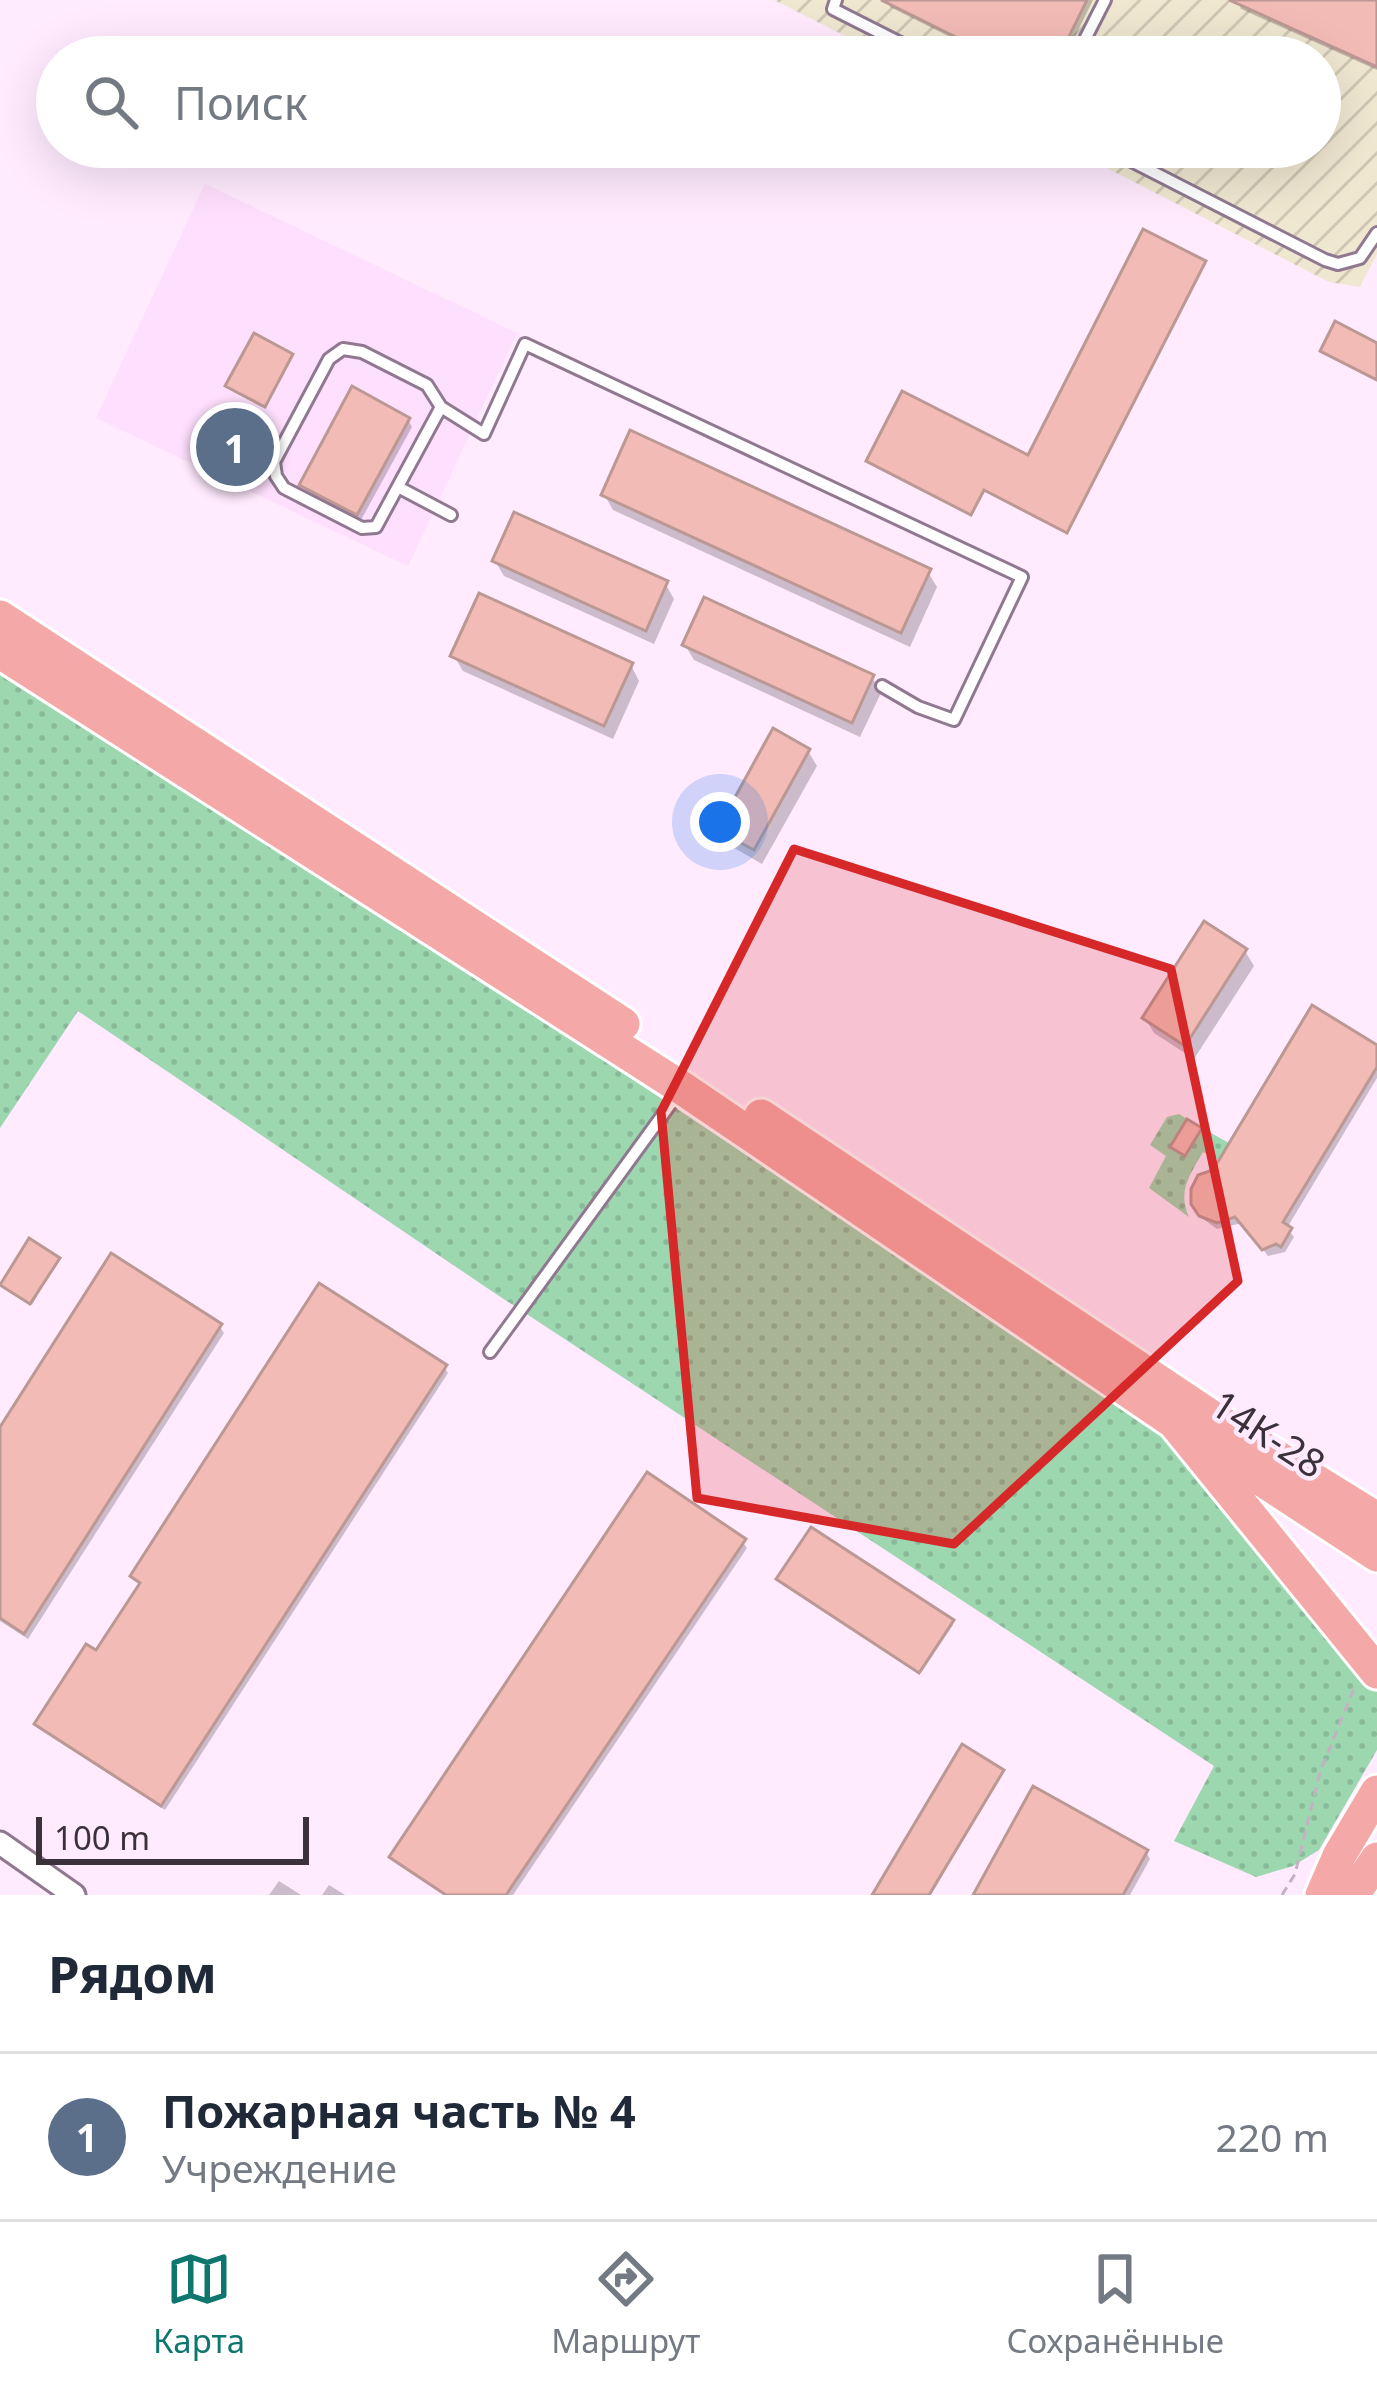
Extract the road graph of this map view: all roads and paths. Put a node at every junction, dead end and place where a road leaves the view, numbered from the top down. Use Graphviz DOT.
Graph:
graph roads {
  1 [pos="836,0"];
  2 [pos="1106,0"];
  3 [pos="886,36"];
  4 [pos="1087,36"];
  5 [pos="1146,168"];
  6 [pos="1377,232"];
  7 [pos="441,407"];
  8 [pos="398,488"];
  9 [pos="451,514"];
  10 [pos="0,617"];
  11 [pos="0,652"];
  12 [pos="882,686"];
  13 [pos="682,1088"];
  14 [pos="490,1352"];
  15 [pos="1208,1415"];
  16 [pos="1174,1423"];
  17 [pos="1377,1496"];
  18 [pos="1377,1519"];
  19 [pos="1377,1555"];
  20 [pos="1371,1665"];
  21 [pos="1377,1792"];
  22 [pos="0,1843"];
  23 [pos="1377,1859"];
  24 [pos="1377,1869"];
  25 [pos="74,1895"];
  26 [pos="1282,1895"];
  27 [pos="1322,1895"];
  28 [pos="1354,1895"];
  1 -- 3 [label="lane"];
  2 -- 4 [label="lane"];
  5 -- 6 [label="lane"];
  7 -- 8 [label="lane"];
  7 -- 8 [label="lane"];
  7 -- 12 [label="lane"];
  8 -- 9 [label="lane"];
  10 -- 15 [label="main road, 14К-28"];
  11 -- 13 [label="main road, 14К-28"];
  13 -- 14 [label="lane"];
  13 -- 16 [label="main road, 14К-28"];
  15 -- 17 [label="main road"];
  15 -- 18 [label="main road, 14К-28"];
  16 -- 19 [label="main road, 14К-28"];
  16 -- 20 [label="main road"];
  20 -- 26 [label="path"];
  21 -- 27 [label="main road"];
  22 -- 25 [label="street"];
  23 -- 28 [label="main road"];
  24 -- 28 [label="lane"];
}
